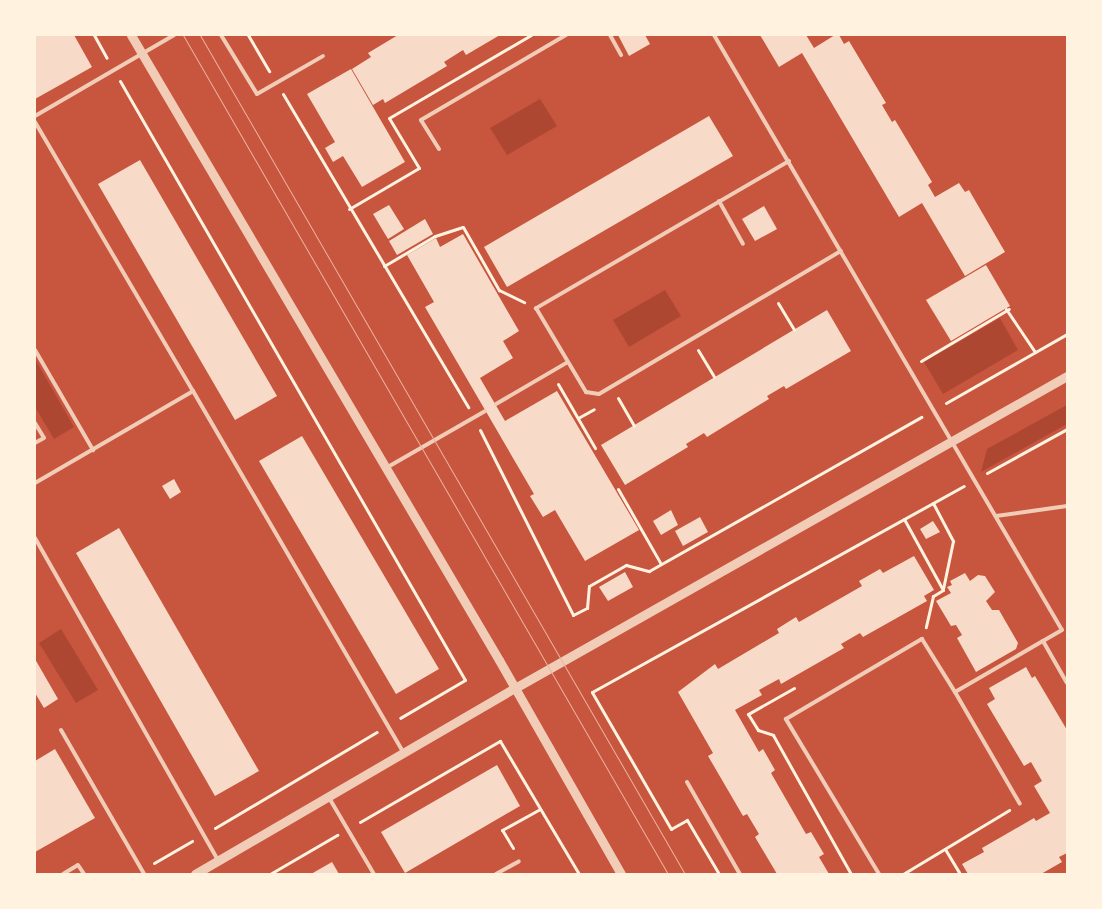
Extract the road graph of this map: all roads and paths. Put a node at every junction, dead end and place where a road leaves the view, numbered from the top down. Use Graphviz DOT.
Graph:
graph roads {
  1 [pos="94,35"];
  2 [pos="131,35"];
  3 [pos="174,35"];
  4 [pos="221,35"];
  5 [pos="248,35"];
  6 [pos="531,35"];
  7 [pos="566,35"];
  8 [pos="610,35"];
  9 [pos="714,35"];
  10 [pos="141,54"];
  11 [pos="621,54"];
  12 [pos="323,56"];
  13 [pos="114,70"];
  14 [pos="276,83"];
  15 [pos="35,116"];
  16 [pos="35,122"];
  17 [pos="439,149"];
  18 [pos="789,161"];
  19 [pos="719,201"];
  20 [pos="349,208"];
  21 [pos="743,244"];
  22 [pos="841,251"];
  23 [pos="384,266"];
  24 [pos="784,297"];
  25 [pos="777,301"];
  26 [pos="769,306"];
  27 [pos="536,308"];
  28 [pos="794,330"];
  29 [pos="1067,334"];
  30 [pos="705,343"];
  31 [pos="697,348"];
  32 [pos="35,350"];
  33 [pos="1035,352"];
  34 [pos="689,353"];
  35 [pos="568,362"];
  36 [pos="910,368"];
  37 [pos="551,372"];
  38 [pos="1067,376"];
  39 [pos="714,377"];
  40 [pos="192,391"];
  41 [pos="624,391"];
  42 [pos="616,395"];
  43 [pos="608,400"];
  44 [pos="496,404"];
  45 [pos="601,405"];
  46 [pos="934,409"];
  47 [pos="485,411"];
  48 [pos="474,418"];
  49 [pos="578,418"];
  50 [pos="35,423"];
  51 [pos="634,426"];
  52 [pos="1067,429"];
  53 [pos="952,440"];
  54 [pos="35,443"];
  55 [pos="595,448"];
  56 [pos="92,450"];
  57 [pos="386,468"];
  58 [pos="975,480"];
  59 [pos="35,483"];
  60 [pos="618,489"];
  61 [pos="933,503"];
  62 [pos="1067,506"];
  63 [pos="996,516"];
  64 [pos="904,519"];
  65 [pos="35,538"];
  66 [pos="661,564"];
  67 [pos="943,590"];
  68 [pos="930,634"];
  69 [pos="1043,641"];
  70 [pos="1067,683"];
  71 [pos="515,688"];
  72 [pos="794,688"];
  73 [pos="955,692"];
  74 [pos="388,725"];
  75 [pos="60,730"];
  76 [pos="404,753"];
  77 [pos="687,782"];
  78 [pos="328,796"];
  79 [pos="1020,804"];
  80 [pos="540,809"];
  81 [pos="347,829"];
  82 [pos="203,835"];
  83 [pos="945,849"];
  84 [pos="218,860"];
  85 [pos="519,861"];
  86 [pos="143,872"];
  87 [pos="63,874"];
  88 [pos="84,874"];
  89 [pos="195,874"];
  90 [pos="270,874"];
  91 [pos="374,874"];
  92 [pos="496,874"];
  93 [pos="578,874"];
  94 [pos="622,874"];
  95 [pos="719,874"];
  96 [pos="740,874"];
  97 [pos="851,874"];
  98 [pos="879,874"];
  99 [pos="903,874"];
  100 [pos="960,874"];
  1 -- 13 [label="path"];
  2 -- 10 [label="street"];
  3 -- 10 [label="lane"];
  4 -- 14 [label="lane"];
  5 -- 14 [label="path"];
  6 -- 20 [label="path"];
  7 -- 17 [label="lane"];
  8 -- 11 [label="lane"];
  9 -- 18 [label="lane"];
  10 -- 13 [label="lane"];
  10 -- 57 [label="street"];
  12 -- 14 [label="lane"];
  13 -- 15 [label="lane"];
  13 -- 74 [label="path"];
  14 -- 20 [label="path"];
  16 -- 40 [label="lane"];
  18 -- 19 [label="lane"];
  18 -- 22 [label="lane"];
  19 -- 21 [label="lane"];
  19 -- 27 [label="lane"];
  20 -- 23 [label="path"];
  22 -- 35 [label="lane"];
  22 -- 36 [label="lane"];
  23 -- 27 [label="path"];
  23 -- 48 [label="path"];
  24 -- 25 [label="path"];
  25 -- 26 [label="path"];
  25 -- 28 [label="path"];
  27 -- 35 [label="lane"];
  29 -- 33 [label="path"];
  30 -- 31 [label="path"];
  31 -- 34 [label="path"];
  31 -- 39 [label="path"];
  32 -- 56 [label="lane"];
  33 -- 36 [label="path"];
  33 -- 46 [label="path"];
  35 -- 37 [label="lane"];
  36 -- 46 [label="lane"];
  37 -- 44 [label="lane"];
  37 -- 49 [label="path"];
  38 -- 53 [label="street"];
  40 -- 56 [label="lane"];
  40 -- 74 [label="lane"];
  41 -- 42 [label="path"];
  42 -- 43 [label="path"];
  42 -- 51 [label="path"];
  45 -- 49 [label="path"];
  46 -- 53 [label="lane"];
  46 -- 66 [label="path"];
  47 -- 48 [label="lane"];
  48 -- 57 [label="lane"];
  48 -- 66 [label="path"];
  49 -- 55 [label="path"];
  50 -- 54 [label="lane"];
  52 -- 58 [label="path"];
  53 -- 58 [label="lane"];
  53 -- 71 [label="street"];
  56 -- 59 [label="lane"];
  57 -- 71 [label="street"];
  58 -- 61 [label="path"];
  58 -- 63 [label="lane"];
  60 -- 66 [label="path"];
  61 -- 64 [label="path"];
  61 -- 67 [label="path"];
  62 -- 63 [label="lane"];
  63 -- 69 [label="lane"];
  64 -- 67 [label="path"];
  64 -- 95 [label="path"];
  65 -- 82 [label="lane"];
  67 -- 68 [label="path"];
  69 -- 70 [label="lane"];
  69 -- 73 [label="lane"];
  71 -- 76 [label="street"];
  71 -- 94 [label="street"];
  72 -- 97 [label="path"];
  73 -- 79 [label="lane"];
  73 -- 98 [label="lane"];
  74 -- 76 [label="lane"];
  74 -- 82 [label="path"];
  75 -- 86 [label="lane"];
  76 -- 78 [label="street"];
  77 -- 96 [label="lane"];
  78 -- 81 [label="lane"];
  78 -- 84 [label="street"];
  79 -- 83 [label="path"];
  80 -- 81 [label="path"];
  80 -- 85 [label="path"];
  80 -- 93 [label="path"];
  81 -- 90 [label="path"];
  81 -- 91 [label="lane"];
  82 -- 84 [label="lane"];
  82 -- 86 [label="path"];
  83 -- 99 [label="path"];
  83 -- 100 [label="path"];
  84 -- 89 [label="street"];
  85 -- 92 [label="lane"];
  87 -- 88 [label="lane"];
}
